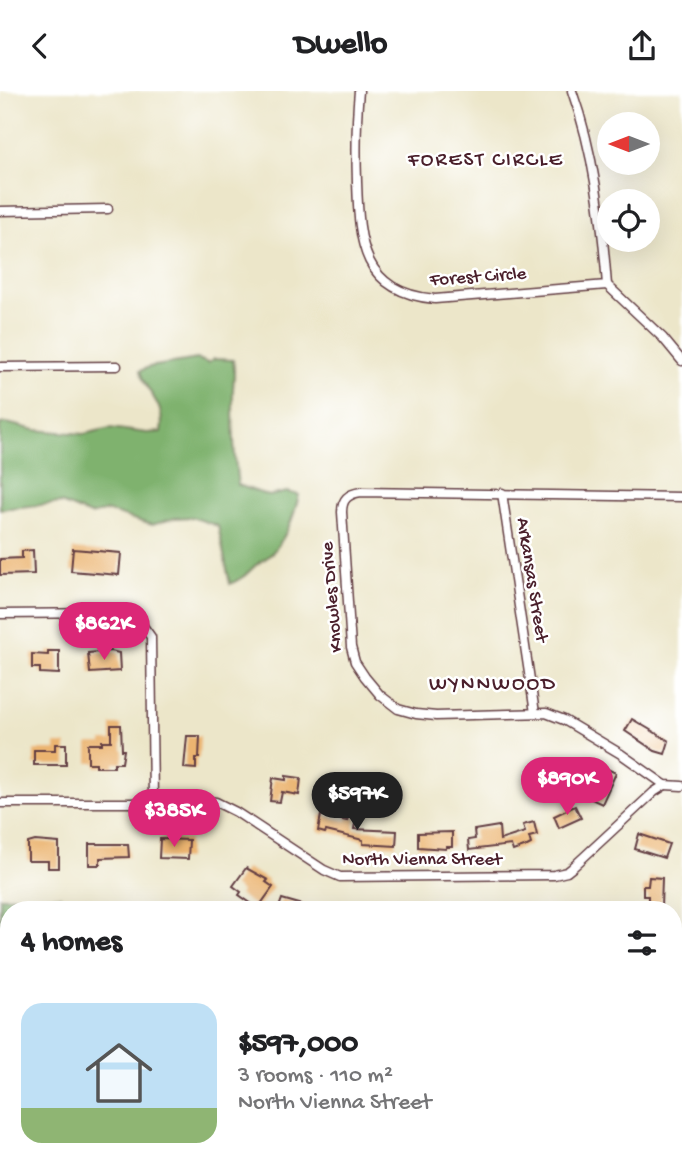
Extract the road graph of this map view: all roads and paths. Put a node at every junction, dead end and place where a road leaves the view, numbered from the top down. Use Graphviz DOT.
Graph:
graph roads {
  1 [pos="359,91"];
  2 [pos="572,91"];
  3 [pos="108,209"];
  4 [pos="0,211"];
  5 [pos="607,285"];
  6 [pos="682,361"];
  7 [pos="117,366"];
  8 [pos="0,367"];
  9 [pos="502,493"];
  10 [pos="682,497"];
  11 [pos="0,614"];
  12 [pos="535,713"];
  13 [pos="665,785"];
  14 [pos="682,786"];
  15 [pos="153,800"];
  16 [pos="0,803"];
  1 -- 5 [label="street, Forest Circle"];
  2 -- 5 [label="street"];
  3 -- 4 [label="street"];
  5 -- 6 [label="street"];
  7 -- 8 [label="street"];
  9 -- 10 [label="street, Knowles Drive"];
  9 -- 12 [label="street, Arkansas Street"];
  9 -- 12 [label="street, Knowles Drive"];
  11 -- 15 [label="street"];
  12 -- 13 [label="street, Knowles Drive"];
  13 -- 14 [label="street"];
  13 -- 15 [label="street, North Vienna Street"];
  15 -- 16 [label="street, North Vienna Street"];
}
